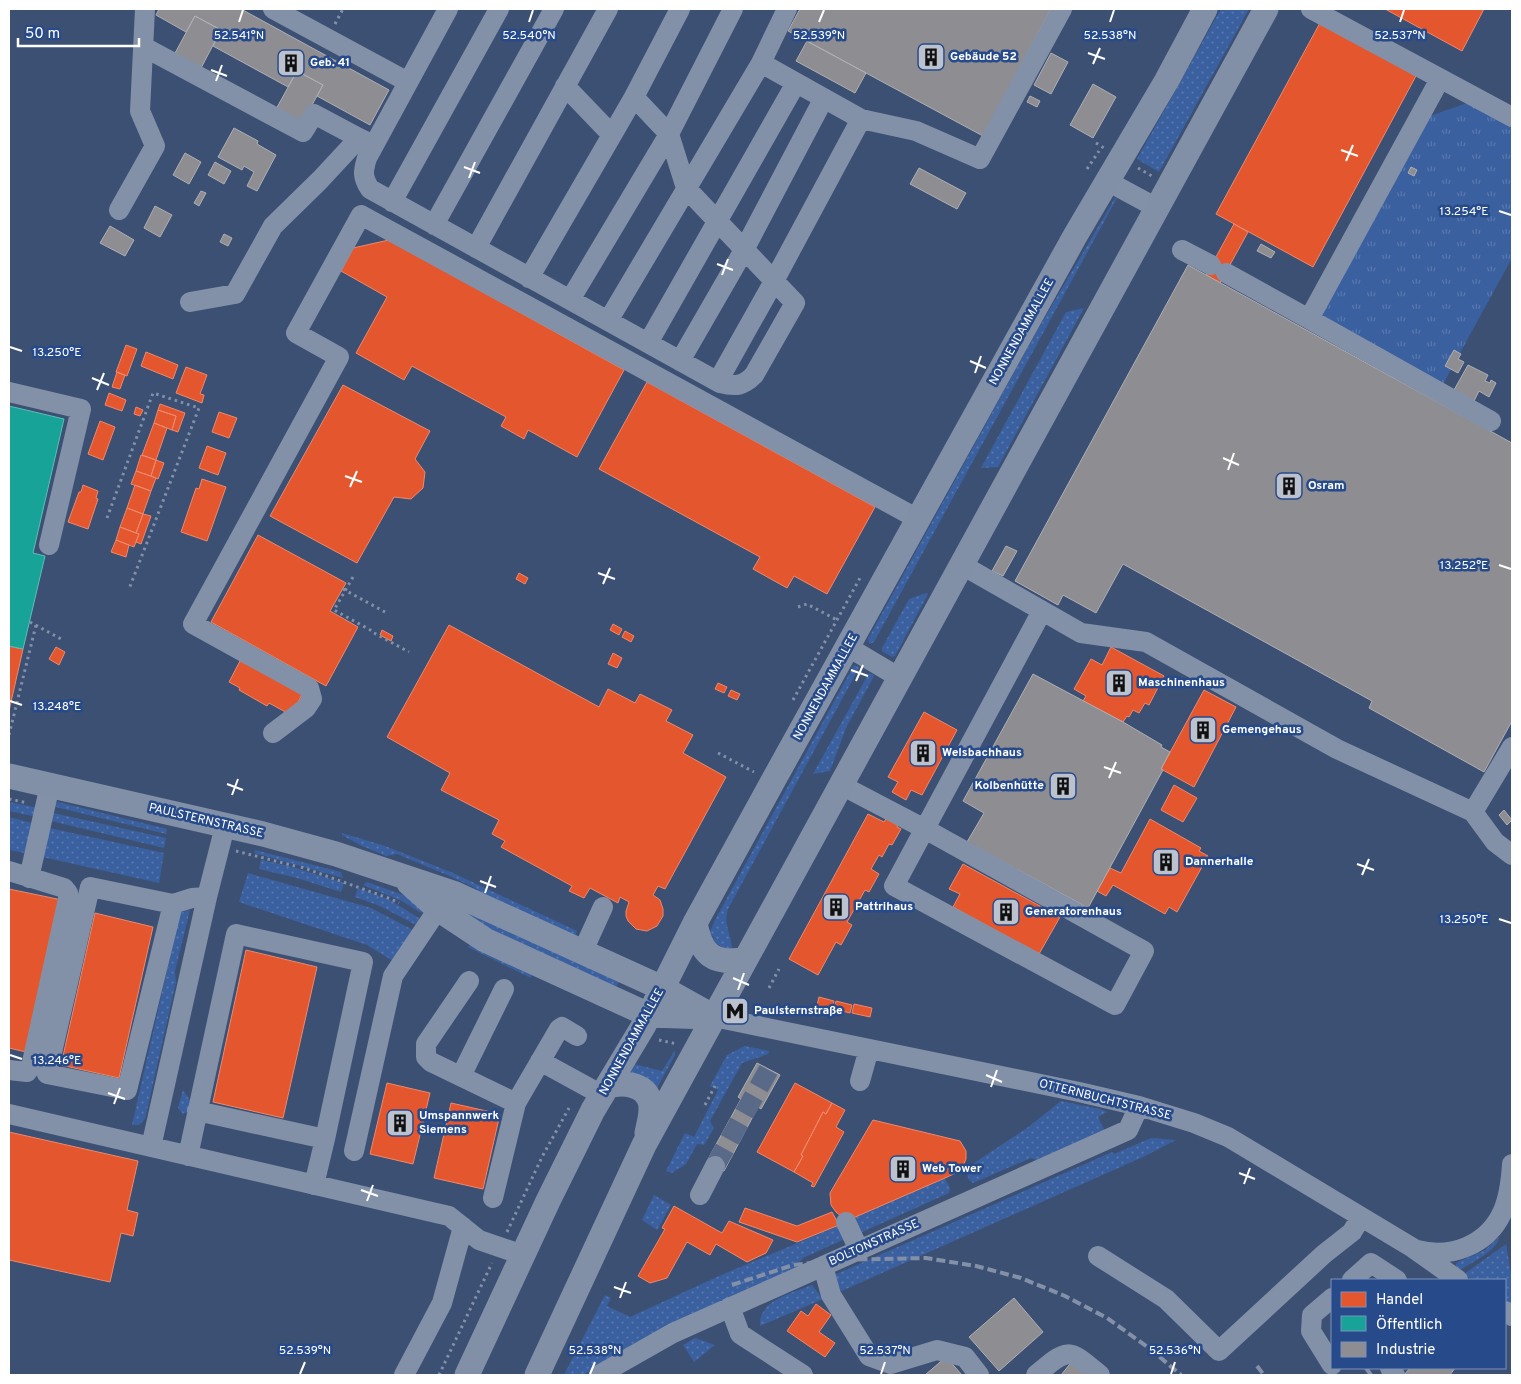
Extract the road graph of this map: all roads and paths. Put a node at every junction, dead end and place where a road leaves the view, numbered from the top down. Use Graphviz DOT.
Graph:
graph roads {
  1 [pos="145,9"];
  2 [pos="273,9"];
  3 [pos="448,9"];
  4 [pos="498,9"];
  5 [pos="554,9"];
  6 [pos="608,9"];
  7 [pos="680,9"];
  8 [pos="733,9"];
  9 [pos="787,9"];
  10 [pos="1062,9"];
  11 [pos="1205,9"];
  12 [pos="1266,9"];
  13 [pos="1311,9"];
  14 [pos="144,47"];
  15 [pos="761,63"];
  16 [pos="1440,79"];
  17 [pos="408,82"];
  18 [pos="796,83"];
  19 [pos="565,86"];
  20 [pos="634,97"];
  21 [pos="824,98"];
  22 [pos="1512,118"];
  23 [pos="861,119"];
  24 [pos="669,134"];
  25 [pos="612,135"];
  26 [pos="366,142"];
  27 [pos="1096,143"];
  28 [pos="1121,158"];
  29 [pos="1108,181"];
  30 [pos="1169,186"];
  31 [pos="686,188"];
  32 [pos="392,202"];
  33 [pos="1157,208"];
  34 [pos="119,210"];
  35 [pos="718,222"];
  36 [pos="434,225"];
  37 [pos="476,248"];
  38 [pos="744,250"];
  39 [pos="1182,250"];
  40 [pos="529,278"];
  41 [pos="774,281"];
  42 [pos="570,300"];
  43 [pos="190,302"];
  44 [pos="1309,319"];
  45 [pos="608,321"];
  46 [pos="648,343"];
  47 [pos="680,360"];
  48 [pos="718,381"];
  49 [pos="9,392"];
  50 [pos="1491,421"];
  51 [pos="108,518"];
  52 [pos="918,519"];
  53 [pos="49,545"];
  54 [pos="962,565"];
  55 [pos="352,577"];
  56 [pos="129,589"];
  57 [pos="344,589"];
  58 [pos="798,607"];
  59 [pos="1042,611"];
  60 [pos="385,612"];
  61 [pos="836,620"];
  62 [pos="30,622"];
  63 [pos="36,625"];
  64 [pos="63,640"];
  65 [pos="848,647"];
  66 [pos="409,652"];
  67 [pos="900,678"];
  68 [pos="273,733"];
  69 [pos="9,735"];
  70 [pos="1512,746"];
  71 [pos="718,753"];
  72 [pos="754,772"];
  73 [pos="9,776"];
  74 [pos="50,785"];
  75 [pos="841,785"];
  76 [pos="1473,812"];
  77 [pos="226,826"];
  78 [pos="925,829"];
  79 [pos="1512,855"];
  80 [pos="9,871"];
  81 [pos="402,876"];
  82 [pos="29,878"];
  83 [pos="207,897"];
  84 [pos="173,904"];
  85 [pos="603,907"];
  86 [pos="438,909"];
  87 [pos="696,923"];
  88 [pos="582,953"];
  89 [pos="744,960"];
  90 [pos="779,969"];
  91 [pos="469,981"];
  92 [pos="662,988"];
  93 [pos="769,988"];
  94 [pos="504,989"];
  95 [pos="648,1015"];
  96 [pos="714,1017"];
  97 [pos="577,1036"];
  98 [pos="654,1040"];
  99 [pos="678,1044"];
  100 [pos="869,1048"];
  101 [pos="540,1061"];
  102 [pos="9,1070"];
  103 [pos="460,1076"];
  104 [pos="860,1080"];
  105 [pos="715,1086"];
  106 [pos="598,1089"];
  107 [pos="516,1103"];
  108 [pos="705,1105"];
  109 [pos="1139,1106"];
  110 [pos="197,1111"];
  111 [pos="9,1114"];
  112 [pos="324,1140"];
  113 [pos="151,1147"];
  114 [pos="354,1151"];
  115 [pos="188,1156"];
  116 [pos="642,1162"];
  117 [pos="1512,1164"];
  118 [pos="715,1166"];
  119 [pos="314,1185"];
  120 [pos="1510,1186"];
  121 [pos="700,1195"];
  122 [pos="493,1198"];
  123 [pos="1512,1209"];
  124 [pos="1362,1217"];
  125 [pos="846,1222"];
  126 [pos="463,1227"];
  127 [pos="1413,1248"];
  128 [pos="859,1250"];
  129 [pos="511,1251"];
  130 [pos="1098,1256"];
  131 [pos="823,1266"];
  132 [pos="1353,1279"];
  133 [pos="1395,1279"];
  134 [pos="1457,1279"];
  135 [pos="1331,1299"];
  136 [pos="730,1307"];
  137 [pos="1331,1363"];
  138 [pos="404,1375"];
  139 [pos="439,1375"];
  140 [pos="467,1375"];
  141 [pos="537,1375"];
  142 [pos="599,1375"];
  143 [pos="803,1375"];
  144 [pos="978,1375"];
  145 [pos="1036,1375"];
  146 [pos="1100,1375"];
  1 -- 14 [label="street"];
  2 -- 17 [label="street"];
  3 -- 17 [label="street"];
  4 -- 32 [label="street"];
  5 -- 36 [label="street"];
  6 -- 19 [label="street"];
  7 -- 20 [label="street"];
  8 -- 24 [label="street"];
  9 -- 15 [label="street"];
  10 -- 23 [label="street"];
  11 -- 28 [label="main road, NONNENDAMMALLEE"];
  12 -- 30 [label="main road"];
  13 -- 16 [label="street"];
  14 -- 26 [label="street"];
  14 -- 34 [label="street"];
  15 -- 18 [label="street"];
  15 -- 31 [label="street"];
  16 -- 22 [label="street"];
  16 -- 44 [label="street"];
  17 -- 26 [label="street"];
  18 -- 21 [label="street"];
  18 -- 35 [label="street"];
  19 -- 25 [label="street"];
  19 -- 37 [label="street"];
  20 -- 24 [label="street"];
  20 -- 25 [label="street"];
  21 -- 23 [label="street"];
  21 -- 38 [label="street"];
  23 -- 41 [label="street"];
  24 -- 31 [label="street"];
  24 -- 42 [label="street"];
  25 -- 40 [label="street"];
  26 -- 32 [label="street"];
  26 -- 43 [label="street"];
  27 -- 28 [label="path"];
  28 -- 29 [label="main road, NONNENDAMMALLEE"];
  28 -- 30 [label="path"];
  29 -- 33 [label="street"];
  29 -- 52 [label="main road, NONNENDAMMALLEE"];
  30 -- 33 [label="main road"];
  31 -- 35 [label="street"];
  31 -- 45 [label="street"];
  32 -- 36 [label="street"];
  33 -- 54 [label="main road"];
  35 -- 38 [label="street"];
  35 -- 46 [label="street"];
  36 -- 37 [label="street"];
  37 -- 40 [label="street"];
  38 -- 41 [label="street"];
  38 -- 47 [label="street"];
  39 -- 44 [label="street"];
  40 -- 42 [label="street"];
  41 -- 48 [label="street"];
  41 -- 48 [label="street"];
  42 -- 45 [label="street"];
  44 -- 50 [label="street"];
  45 -- 46 [label="street"];
  46 -- 47 [label="street"];
  47 -- 48 [label="street"];
  49 -- 53 [label="street"];
  51 -- 56 [label="path"];
  52 -- 65 [label="main road, NONNENDAMMALLEE"];
  52 -- 68 [label="street"];
  54 -- 59 [label="street"];
  54 -- 67 [label="main road"];
  55 -- 57 [label="path"];
  57 -- 60 [label="path"];
  57 -- 66 [label="path"];
  58 -- 61 [label="path"];
  59 -- 76 [label="street"];
  59 -- 78 [label="street"];
  62 -- 63 [label="path"];
  63 -- 64 [label="path"];
  63 -- 69 [label="path"];
  65 -- 67 [label="street"];
  65 -- 87 [label="main road, NONNENDAMMALLEE"];
  67 -- 75 [label="main road"];
  70 -- 76 [label="street"];
  71 -- 72 [label="path"];
  73 -- 74 [label="main road, PAULSTERNSTRASSE"];
  74 -- 77 [label="main road, PAULSTERNSTRASSE"];
  74 -- 82 [label="street"];
  75 -- 78 [label="street"];
  75 -- 89 [label="main road"];
  76 -- 79 [label="street"];
  77 -- 81 [label="main road, PAULSTERNSTRASSE"];
  77 -- 83 [label="street"];
  78 -- 78 [label="street"];
  80 -- 82 [label="street"];
  81 -- 86 [label="main road, PAULSTERNSTRASSE"];
  81 -- 88 [label="main road, PAULSTERNSTRASSE"];
  82 -- 102 [label="street"];
  83 -- 84 [label="street"];
  83 -- 113 [label="street"];
  84 -- 84 [label="street"];
  85 -- 88 [label="street"];
  86 -- 95 [label="main road, PAULSTERNSTRASSE"];
  86 -- 114 [label="street"];
  87 -- 89 [label="main road"];
  87 -- 92 [label="main road, NONNENDAMMALLEE"];
  88 -- 92 [label="main road, PAULSTERNSTRASSE"];
  89 -- 96 [label="main road"];
  90 -- 93 [label="path"];
  91 -- 103 [label="street"];
  92 -- 95 [label="main road, NONNENDAMMALLEE"];
  92 -- 96 [label="main road, PAULSTERNSTRASSE"];
  94 -- 103 [label="street"];
  95 -- 96 [label="main road, PAULSTERNSTRASSE"];
  95 -- 106 [label="main road, NONNENDAMMALLEE"];
  96 -- 100 [label="street, OTTERNBUCHTSTRASSE"];
  96 -- 116 [label="main road"];
  97 -- 101 [label="street"];
  98 -- 99 [label="path"];
  100 -- 104 [label="street"];
  100 -- 109 [label="street, OTTERNBUCHTSTRASSE"];
  101 -- 106 [label="street"];
  101 -- 107 [label="street"];
  103 -- 107 [label="street"];
  105 -- 108 [label="path"];
  106 -- 116 [label="main road"];
  106 -- 129 [label="main road, NONNENDAMMALLEE"];
  106 -- 129 [label="path"];
  107 -- 122 [label="street"];
  109 -- 124 [label="street, OTTERNBUCHTSTRASSE"];
  109 -- 128 [label="street, BOLTONSTRASSE"];
  110 -- 112 [label="street"];
  110 -- 112 [label="street"];
  110 -- 115 [label="street"];
  111 -- 113 [label="street"];
  112 -- 119 [label="street"];
  113 -- 115 [label="street"];
  115 -- 119 [label="street"];
  116 -- 141 [label="main road"];
  117 -- 120 [label="street"];
  118 -- 121 [label="street"];
  119 -- 126 [label="street"];
  120 -- 123 [label="street"];
  120 -- 127 [label="street"];
  124 -- 127 [label="street, OTTERNBUCHTSTRASSE"];
  124 -- 130 [label="street"];
  125 -- 128 [label="street"];
  126 -- 129 [label="street"];
  126 -- 138 [label="street"];
  127 -- 134 [label="street, OTTERNBUCHTSTRASSE"];
  128 -- 131 [label="street, BOLTONSTRASSE"];
  129 -- 139 [label="path"];
  129 -- 140 [label="main road, NONNENDAMMALLEE"];
  131 -- 136 [label="street, BOLTONSTRASSE"];
  131 -- 144 [label="street"];
  132 -- 133 [label="street"];
  135 -- 137 [label="street"];
  136 -- 142 [label="street, BOLTONSTRASSE"];
  136 -- 143 [label="street"];
  145 -- 146 [label="street"];
}
